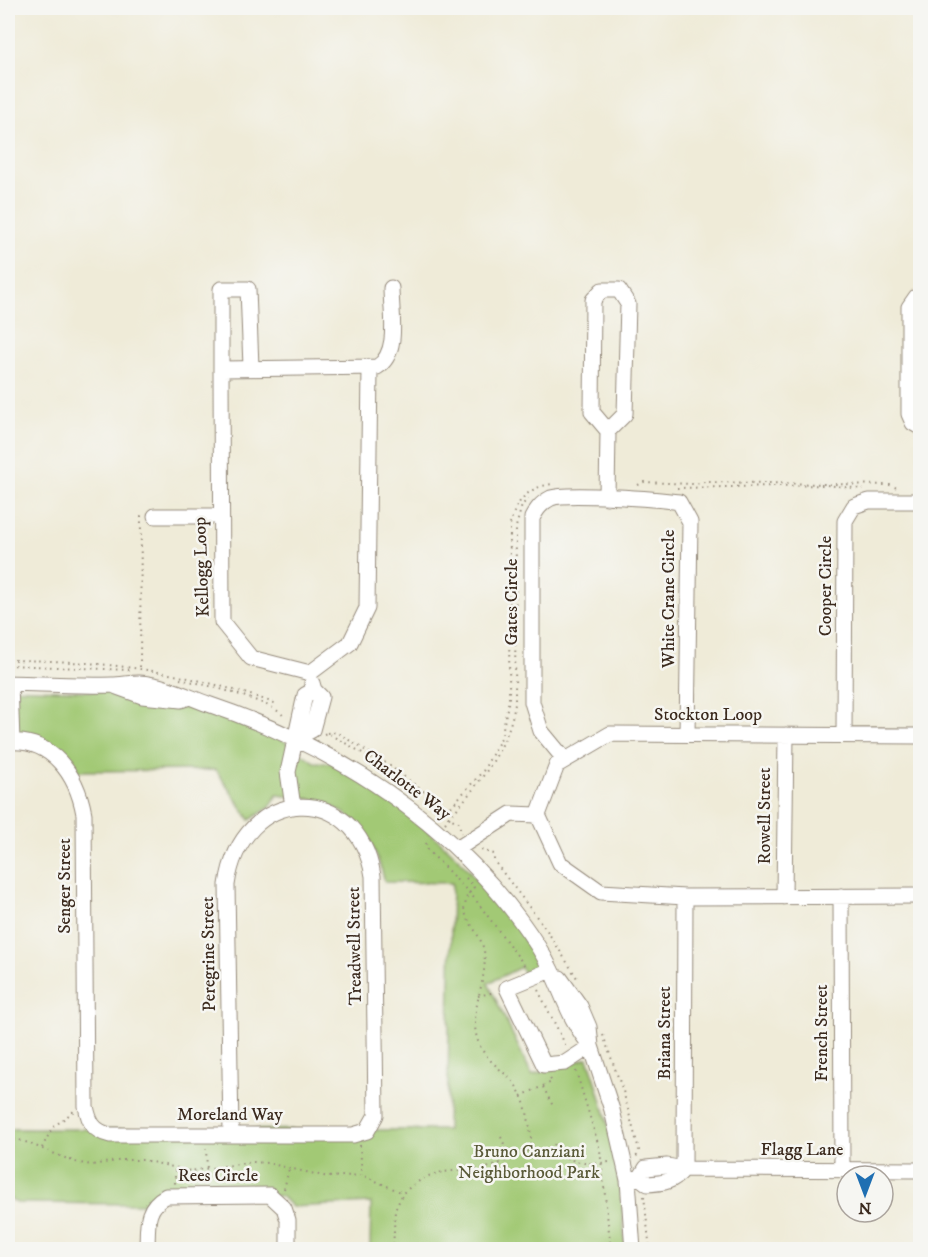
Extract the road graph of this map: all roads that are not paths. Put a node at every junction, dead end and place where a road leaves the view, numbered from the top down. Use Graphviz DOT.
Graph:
graph roads {
  1 [pos="392,288"];
  2 [pos="921,297"];
  3 [pos="251,367"];
  4 [pos="221,369"];
  5 [pos="370,369"];
  6 [pos="921,427"];
  7 [pos="608,431"];
  8 [pos="607,497"];
  9 [pos="921,501"];
  10 [pos="155,516"];
  11 [pos="219,516"];
  12 [pos="310,673"];
  13 [pos="9,683"];
  14 [pos="112,685"];
  15 [pos="314,690"];
  16 [pos="190,698"];
  17 [pos="687,734"];
  18 [pos="786,735"];
  19 [pos="844,735"];
  20 [pos="921,736"];
  21 [pos="297,738"];
  22 [pos="10,742"];
  23 [pos="566,760"];
  24 [pos="293,807"];
  25 [pos="538,815"];
  26 [pos="457,849"];
  27 [pos="841,896"];
  28 [pos="921,896"];
  29 [pos="685,897"];
  30 [pos="784,897"];
  31 [pos="551,970"];
  32 [pos="591,1046"];
  33 [pos="93,1127"];
  34 [pos="363,1132"];
  35 [pos="231,1134"];
  36 [pos="842,1164"];
  37 [pos="684,1169"];
  38 [pos="835,1169"];
  39 [pos="895,1170"];
  40 [pos="921,1170"];
  41 [pos="634,1179"];
  42 [pos="147,1250"];
  43 [pos="288,1250"];
  44 [pos="633,1250"];
  1 -- 5 [label="street"];
  2 -- 6 [label="street"];
  3 -- 4 [label="street"];
  3 -- 4 [label="street, Kellogg Loop"];
  3 -- 5 [label="street"];
  4 -- 11 [label="street, Kellogg Loop"];
  5 -- 12 [label="street"];
  7 -- 7 [label="street"];
  7 -- 8 [label="street"];
  8 -- 17 [label="street, White Crane Circle"];
  8 -- 23 [label="street, Gates Circle"];
  9 -- 19 [label="street, Cooper Circle"];
  10 -- 11 [label="street"];
  11 -- 12 [label="street, Kellogg Loop"];
  12 -- 15 [label="street"];
  13 -- 14 [label="street, Charlotte Way"];
  13 -- 22 [label="street, Senger Street"];
  14 -- 16 [label="street, Charlotte Way"];
  14 -- 16 [label="street, Charlotte Way"];
  15 -- 21 [label="street"];
  15 -- 21 [label="street"];
  16 -- 21 [label="street, Charlotte Way"];
  17 -- 18 [label="street, Stockton Loop"];
  17 -- 23 [label="street, Stockton Loop"];
  18 -- 19 [label="street, Stockton Loop"];
  18 -- 30 [label="street, Rowell Street"];
  19 -- 20 [label="street, Stockton Loop"];
  21 -- 24 [label="street"];
  21 -- 26 [label="street, Charlotte Way"];
  22 -- 33 [label="street, Senger Street"];
  23 -- 25 [label="street, Stockton Loop"];
  24 -- 34 [label="street, Treadwell Street"];
  24 -- 35 [label="street, Peregrine Street"];
  25 -- 26 [label="street"];
  25 -- 29 [label="street"];
  26 -- 31 [label="street, Charlotte Way"];
  27 -- 28 [label="street"];
  27 -- 30 [label="street"];
  27 -- 36 [label="street, French Street"];
  29 -- 30 [label="street"];
  29 -- 37 [label="street, Briana Street"];
  31 -- 32 [label="street, Charlotte Way"];
  31 -- 32 [label="street"];
  32 -- 41 [label="street, Charlotte Way"];
  33 -- 35 [label="street, Moreland Way"];
  34 -- 35 [label="street, Moreland Way"];
  37 -- 38 [label="street, Flagg Lane"];
  37 -- 41 [label="street, Flagg Lane"];
  39 -- 40 [label="street, Flagg Lane"];
  41 -- 44 [label="street, Charlotte Way"];
  42 -- 43 [label="street, Rees Circle"];
}
